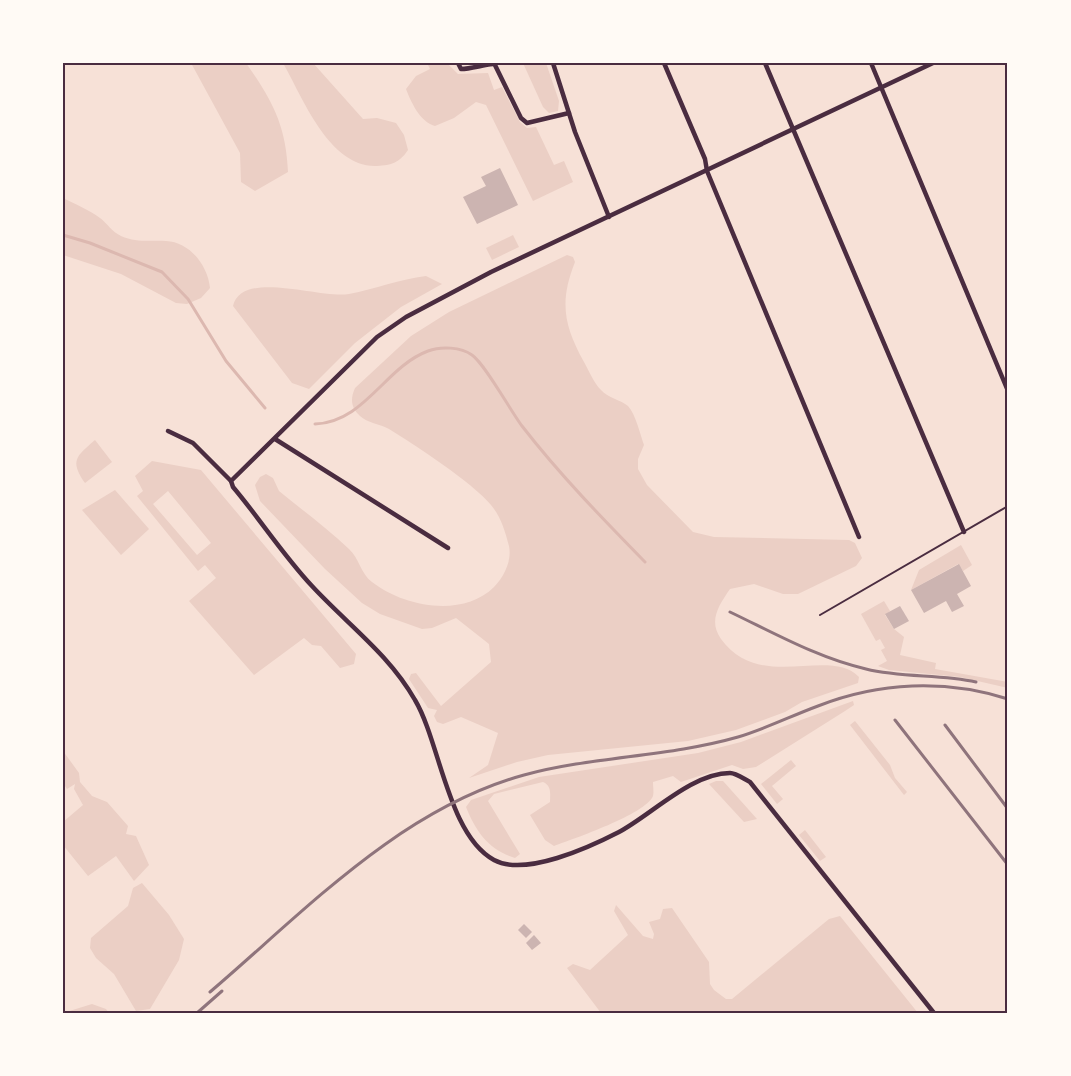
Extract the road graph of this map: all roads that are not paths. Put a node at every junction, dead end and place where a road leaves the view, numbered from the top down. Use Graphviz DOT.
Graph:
graph roads {
  1 [pos="458,63"];
  2 [pos="493,63"];
  3 [pos="553,63"];
  4 [pos="664,63"];
  5 [pos="765,63"];
  6 [pos="871,63"];
  7 [pos="933,63"];
  8 [pos="882,87"];
  9 [pos="569,113"];
  10 [pos="794,129"];
  11 [pos="707,171"];
  12 [pos="609,217"];
  13 [pos="1008,391"];
  14 [pos="168,430"];
  15 [pos="275,439"];
  16 [pos="231,480"];
  17 [pos="1008,506"];
  18 [pos="964,532"];
  19 [pos="859,537"];
  20 [pos="448,548"];
  21 [pos="820,615"];
  22 [pos="934,1013"];
  1 -- 2 [label="street"];
  2 -- 9 [label="street"];
  3 -- 9 [label="street"];
  4 -- 11 [label="street"];
  5 -- 10 [label="street"];
  6 -- 8 [label="street"];
  7 -- 8 [label="street"];
  8 -- 10 [label="street"];
  8 -- 13 [label="street"];
  9 -- 12 [label="street"];
  10 -- 11 [label="street"];
  10 -- 18 [label="street"];
  11 -- 12 [label="street"];
  11 -- 19 [label="street"];
  12 -- 15 [label="street"];
  14 -- 16 [label="street"];
  15 -- 16 [label="street"];
  15 -- 20 [label="street"];
  16 -- 22 [label="street"];
  17 -- 18 [label="lane"];
  18 -- 21 [label="lane"];
}
